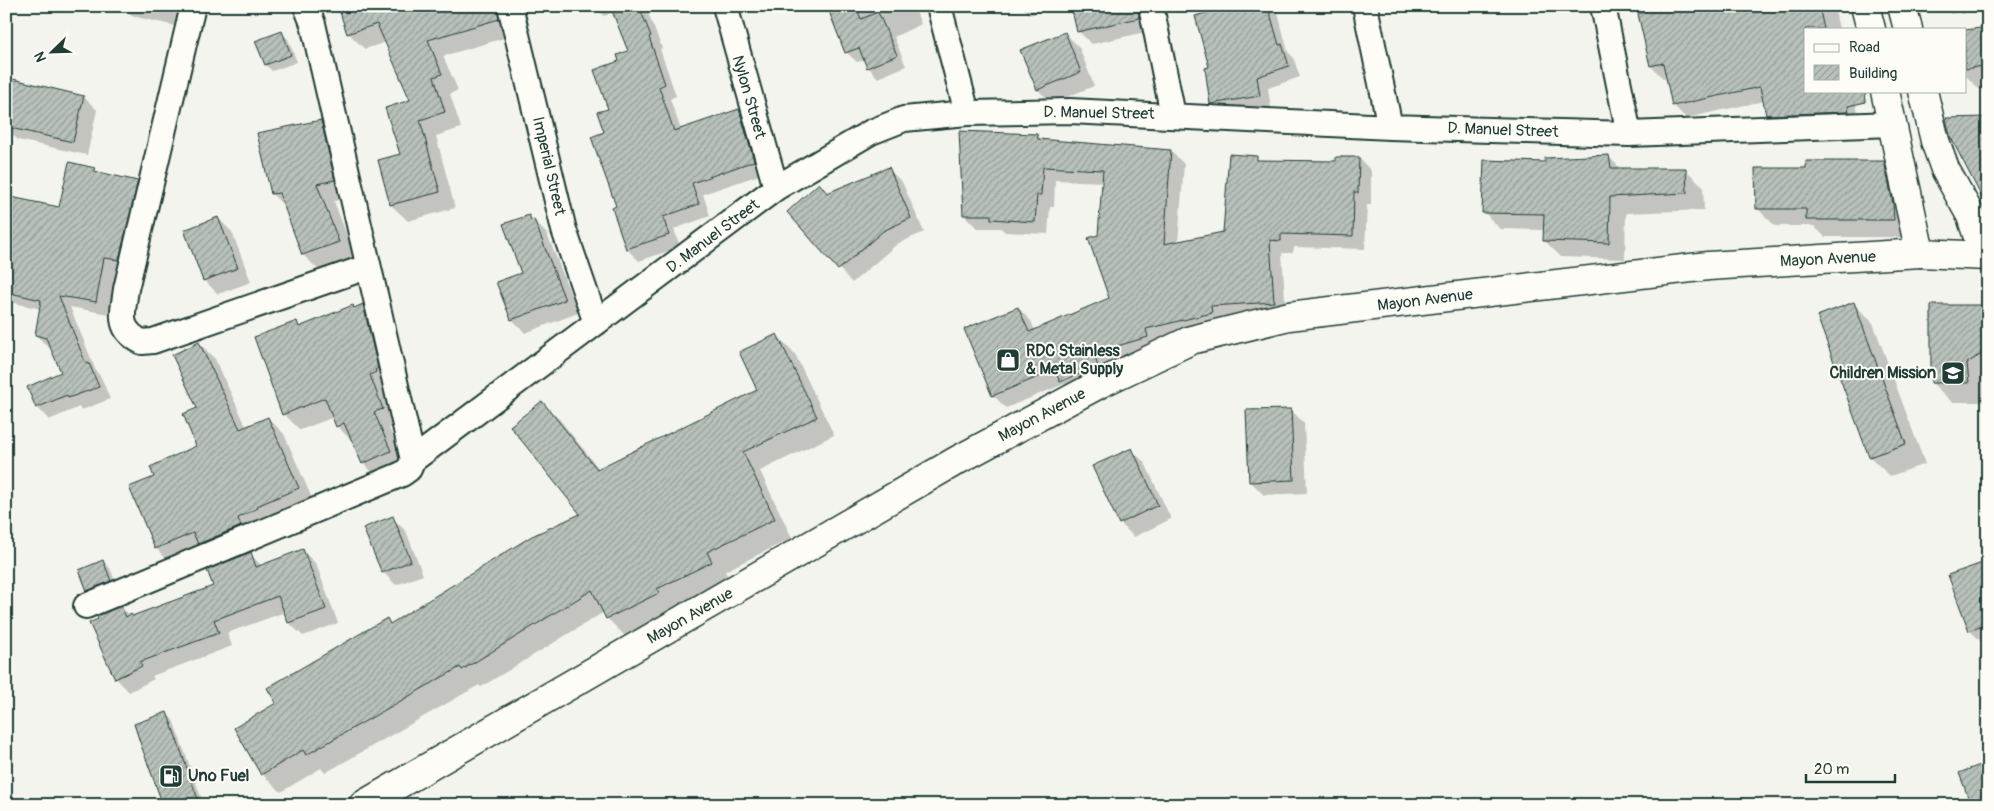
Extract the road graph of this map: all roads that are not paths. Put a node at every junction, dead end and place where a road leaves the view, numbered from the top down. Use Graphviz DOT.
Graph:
graph roads {
  1 [pos="193,6"];
  2 [pos="306,6"];
  3 [pos="510,6"];
  4 [pos="725,6"];
  5 [pos="939,6"];
  6 [pos="1151,6"];
  7 [pos="1365,6"];
  8 [pos="1603,6"];
  9 [pos="1865,6"];
  10 [pos="1902,6"];
  11 [pos="1871,28"];
  12 [pos="1908,28"];
  13 [pos="1885,92"];
  14 [pos="1922,92"];
  15 [pos="967,114"];
  16 [pos="1173,114"];
  17 [pos="1893,124"];
  18 [pos="1390,127"];
  19 [pos="1629,134"];
  20 [pos="776,188"];
  21 [pos="1920,254"];
  22 [pos="1986,255"];
  23 [pos="367,268"];
  24 [pos="596,323"];
  25 [pos="413,460"];
  26 [pos="86,606"];
  27 [pos="363,805"];
  1 -- 23 [label="street"];
  2 -- 23 [label="street"];
  3 -- 24 [label="street, Imperial Street"];
  4 -- 20 [label="street, Nylon Street"];
  5 -- 15 [label="street"];
  6 -- 16 [label="street"];
  7 -- 18 [label="street"];
  8 -- 19 [label="street"];
  9 -- 11 [label="main road"];
  10 -- 12 [label="main road"];
  13 -- 17 [label="main road"];
  14 -- 22 [label="main road"];
  15 -- 16 [label="street, D. Manuel Street"];
  15 -- 20 [label="street, D. Manuel Street"];
  16 -- 18 [label="street, D. Manuel Street"];
  17 -- 19 [label="street, D. Manuel Street"];
  17 -- 21 [label="main road"];
  18 -- 19 [label="street, D. Manuel Street"];
  20 -- 24 [label="street, D. Manuel Street"];
  21 -- 22 [label="main road, Mayon Avenue"];
  21 -- 27 [label="main road, Mayon Avenue"];
  23 -- 25 [label="street"];
  24 -- 25 [label="street, D. Manuel Street"];
  25 -- 26 [label="street, D. Manuel Street"];
}
